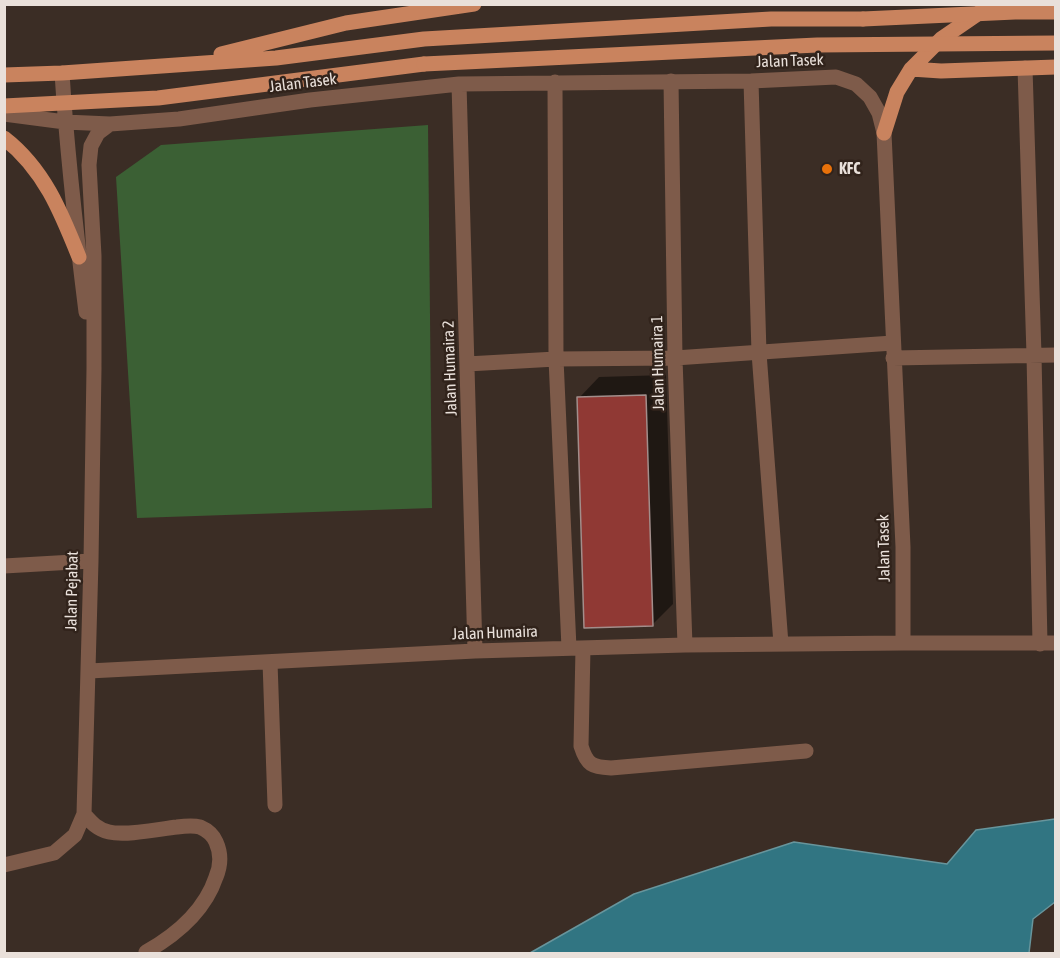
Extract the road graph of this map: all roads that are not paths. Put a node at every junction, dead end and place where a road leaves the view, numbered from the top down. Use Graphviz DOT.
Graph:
graph roads {
  1 [pos="474,4"];
  2 [pos="992,4"];
  3 [pos="1056,12"];
  4 [pos="1056,43"];
  5 [pos="181,64"];
  6 [pos="1056,67"];
  7 [pos="1025,68"];
  8 [pos="911,69"];
  9 [pos="62,73"];
  10 [pos="4,75"];
  11 [pos="671,81"];
  12 [pos="752,81"];
  13 [pos="555,82"];
  14 [pos="459,84"];
  15 [pos="64,104"];
  16 [pos="4,106"];
  17 [pos="4,114"];
  18 [pos="65,122"];
  19 [pos="110,124"];
  20 [pos="884,133"];
  21 [pos="4,138"];
  22 [pos="79,257"];
  23 [pos="893,351"];
  24 [pos="759,352"];
  25 [pos="1034,355"];
  26 [pos="1056,355"];
  27 [pos="675,358"];
  28 [pos="556,359"];
  29 [pos="467,364"];
  30 [pos="94,368"];
  31 [pos="91,561"];
  32 [pos="4,566"];
  33 [pos="781,644"];
  34 [pos="903,644"];
  35 [pos="1048,644"];
  36 [pos="685,645"];
  37 [pos="576,648"];
  38 [pos="476,651"];
  39 [pos="270,662"];
  40 [pos="88,671"];
  41 [pos="806,751"];
  42 [pos="275,805"];
  43 [pos="84,813"];
  44 [pos="4,865"];
  45 [pos="146,952"];
  1 -- 5 [label="main road"];
  2 -- 8 [label="main road"];
  3 -- 5 [label="main road, bridge"];
  4 -- 15 [label="main road, bridge"];
  5 -- 9 [label="main road"];
  6 -- 7 [label="main road"];
  7 -- 8 [label="main road"];
  7 -- 25 [label="street"];
  8 -- 20 [label="main road"];
  9 -- 10 [label="main road"];
  9 -- 15 [label="street, Jalan Pejabat"];
  11 -- 12 [label="street, Jalan Tasek"];
  11 -- 13 [label="street, Jalan Tasek"];
  11 -- 27 [label="street, Jalan Humaira 1"];
  12 -- 20 [label="street, Jalan Tasek"];
  12 -- 24 [label="street"];
  13 -- 14 [label="street, Jalan Tasek"];
  13 -- 28 [label="street"];
  14 -- 19 [label="street, Jalan Tasek"];
  14 -- 29 [label="street, Jalan Humaira 2"];
  15 -- 16 [label="main road"];
  15 -- 18 [label="street, Jalan Pejabat"];
  17 -- 18 [label="street, Jalan Tasek"];
  18 -- 19 [label="street, Jalan Tasek"];
  18 -- 22 [label="street, Jalan Pejabat"];
  19 -- 30 [label="street, Jalan Pejabat"];
  20 -- 23 [label="street, Jalan Tasek"];
  21 -- 22 [label="main road"];
  22 -- 30 [label="street, Jalan Pejabat"];
  23 -- 24 [label="street"];
  23 -- 25 [label="street"];
  23 -- 34 [label="street, Jalan Tasek"];
  24 -- 27 [label="street"];
  24 -- 33 [label="street"];
  25 -- 26 [label="street"];
  25 -- 35 [label="street"];
  27 -- 28 [label="street"];
  27 -- 36 [label="street, Jalan Humaira 1"];
  28 -- 29 [label="street"];
  28 -- 37 [label="street"];
  29 -- 38 [label="street, Jalan Humaira 2"];
  30 -- 31 [label="street, Jalan Pejabat"];
  31 -- 32 [label="street"];
  31 -- 40 [label="street, Jalan Pejabat"];
  33 -- 34 [label="street, Jalan Humaira"];
  33 -- 36 [label="street, Jalan Humaira"];
  34 -- 35 [label="street"];
  36 -- 37 [label="street, Jalan Humaira"];
  37 -- 38 [label="street, Jalan Humaira"];
  37 -- 41 [label="street"];
  38 -- 39 [label="street, Jalan Humaira"];
  39 -- 40 [label="street, Jalan Humaira"];
  39 -- 42 [label="street"];
  40 -- 43 [label="street, Jalan Pejabat"];
  43 -- 44 [label="street"];
  43 -- 45 [label="street"];
}
